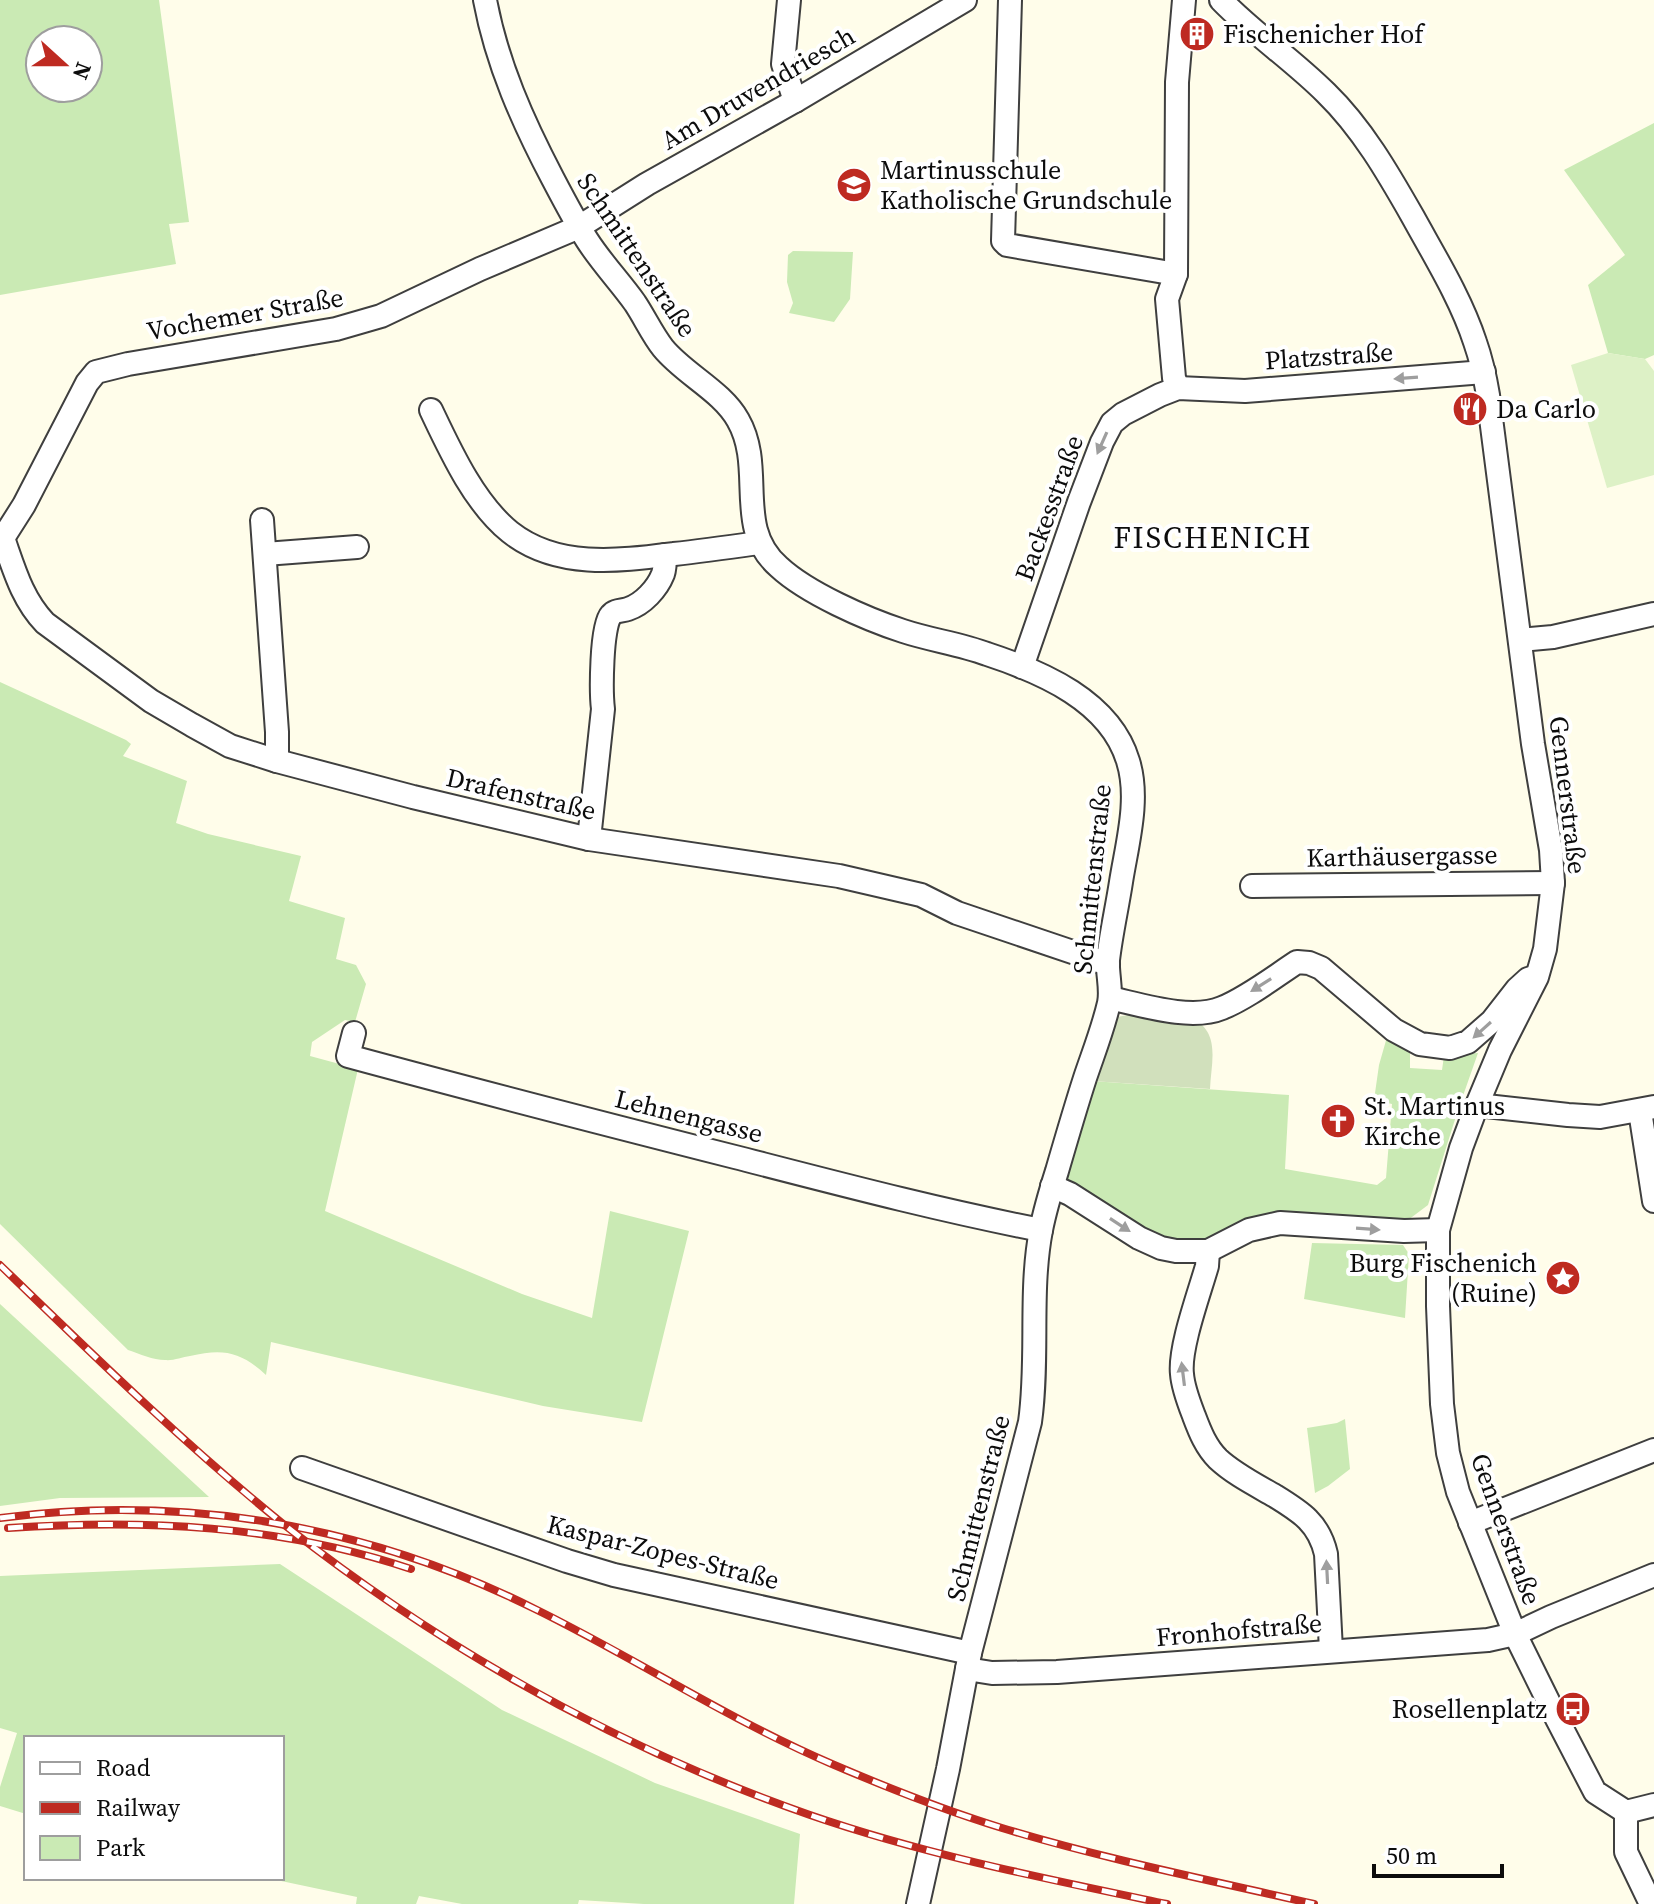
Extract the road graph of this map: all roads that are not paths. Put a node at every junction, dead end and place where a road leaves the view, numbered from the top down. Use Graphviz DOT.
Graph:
graph roads {
  1 [pos="485,0"];
  2 [pos="789,0"];
  3 [pos="965,0"];
  4 [pos="1010,0"];
  5 [pos="1184,0"];
  6 [pos="1221,0"];
  7 [pos="795,101"];
  8 [pos="579,227"];
  9 [pos="1176,274"];
  10 [pos="1484,372"];
  11 [pos="1169,391"];
  12 [pos="431,410"];
  13 [pos="262,520"];
  14 [pos="2,538"];
  15 [pos="758,543"];
  16 [pos="357,547"];
  17 [pos="265,554"];
  18 [pos="665,555"];
  19 [pos="1654,614"];
  20 [pos="1520,640"];
  21 [pos="1022,667"];
  22 [pos="277,761"];
  23 [pos="589,839"];
  24 [pos="1553,883"];
  25 [pos="1252,886"];
  26 [pos="1108,964"];
  27 [pos="1537,977"];
  28 [pos="1110,998"];
  29 [pos="354,1033"];
  30 [pos="1477,1105"];
  31 [pos="1647,1109"];
  32 [pos="1052,1186"];
  33 [pos="1654,1201"];
  34 [pos="1041,1230"];
  35 [pos="1438,1230"];
  36 [pos="1208,1251"];
  37 [pos="1654,1450"];
  38 [pos="302,1468"];
  39 [pos="1470,1523"];
  40 [pos="1654,1575"];
  41 [pos="1515,1634"];
  42 [pos="1331,1650"];
  43 [pos="969,1661"];
  44 [pos="1654,1805"];
  45 [pos="1626,1812"];
  46 [pos="918,1904"];
  47 [pos="1651,1904"];
  1 -- 8 [label="street, Schmittenstraße"];
  2 -- 7 [label="street"];
  3 -- 7 [label="street, Am Druvendriesch"];
  4 -- 9 [label="street"];
  5 -- 9 [label="street"];
  6 -- 10 [label="street, Gennerstraße"];
  7 -- 8 [label="street, Am Druvendriesch"];
  8 -- 14 [label="street, Vochemer Straße"];
  8 -- 15 [label="street, Schmittenstraße"];
  9 -- 11 [label="street"];
  10 -- 11 [label="street, Platzstraße, one-way"];
  10 -- 20 [label="street, Gennerstraße"];
  11 -- 21 [label="street, Backesstraße, one-way"];
  12 -- 18 [label="street"];
  13 -- 17 [label="street"];
  14 -- 22 [label="street, Drafenstraße"];
  15 -- 18 [label="street"];
  15 -- 21 [label="street, Schmittenstraße"];
  16 -- 17 [label="street"];
  17 -- 22 [label="street"];
  18 -- 23 [label="street"];
  19 -- 20 [label="street"];
  20 -- 24 [label="street, Gennerstraße"];
  21 -- 26 [label="street, Schmittenstraße"];
  22 -- 23 [label="street, Drafenstraße"];
  23 -- 26 [label="street, Drafenstraße"];
  24 -- 25 [label="street, Karthäusergasse"];
  24 -- 27 [label="street, Gennerstraße"];
  26 -- 28 [label="street, Schmittenstraße"];
  27 -- 28 [label="street, one-way"];
  27 -- 30 [label="street, Gennerstraße"];
  28 -- 32 [label="street, Schmittenstraße"];
  29 -- 34 [label="street, Lehnengasse"];
  30 -- 31 [label="street"];
  30 -- 35 [label="street, Gennerstraße"];
  31 -- 33 [label="street"];
  32 -- 34 [label="street, Schmittenstraße"];
  32 -- 36 [label="street, one-way"];
  34 -- 43 [label="street, Schmittenstraße"];
  36 -- 35 [label="street, one-way"];
  35 -- 39 [label="street, Gennerstraße"];
  42 -- 36 [label="street, one-way"];
  37 -- 39 [label="street"];
  38 -- 43 [label="street, Kaspar-Zopes-Straße"];
  39 -- 41 [label="street, Gennerstraße"];
  40 -- 41 [label="street, Fronhofstraße"];
  41 -- 42 [label="street, Fronhofstraße"];
  41 -- 45 [label="street, Gennerstraße"];
  42 -- 43 [label="street, Fronhofstraße"];
  43 -- 46 [label="street, Schmittenstraße"];
  44 -- 45 [label="street"];
  45 -- 47 [label="street"];
}
